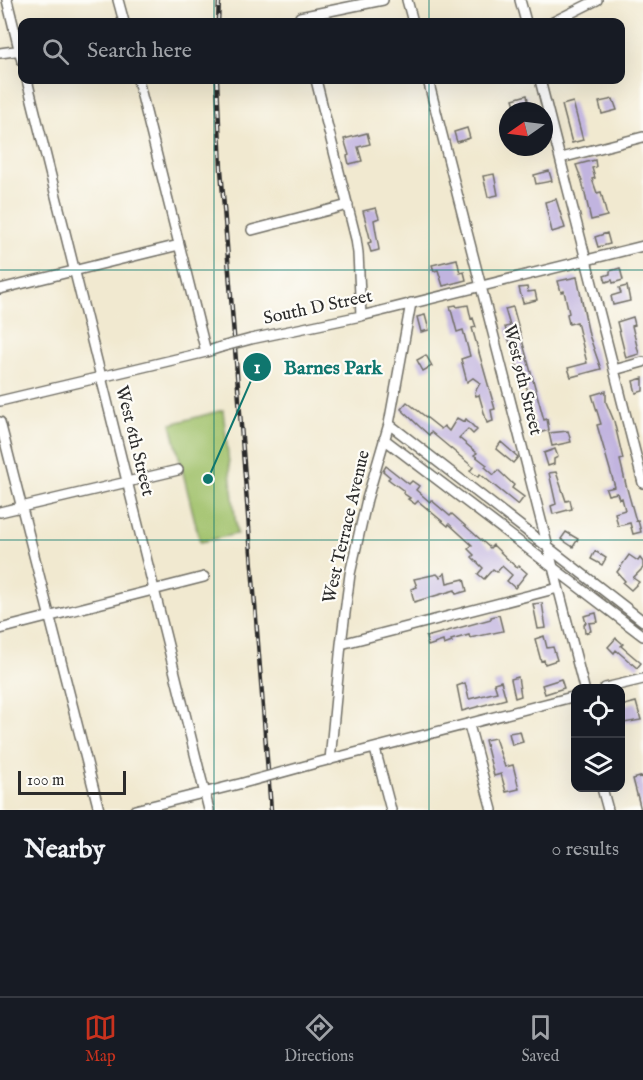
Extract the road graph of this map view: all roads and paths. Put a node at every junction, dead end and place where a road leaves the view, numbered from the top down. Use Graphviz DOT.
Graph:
graph roads {
  1 [pos="7,0"];
  2 [pos="118,0"];
  3 [pos="383,0"];
  4 [pos="407,0"];
  5 [pos="520,0"];
  6 [pos="597,0"];
  7 [pos="123,18"];
  8 [pos="308,18"];
  9 [pos="412,18"];
  10 [pos="525,18"];
  11 [pos="561,18"];
  12 [pos="18,39"];
  13 [pos="18,50"];
  14 [pos="0,53"];
  15 [pos="28,84"];
  16 [pos="139,84"];
  17 [pos="317,84"];
  18 [pos="429,84"];
  19 [pos="541,84"];
  20 [pos="643,137"];
  21 [pos="561,158"];
  22 [pos="348,205"];
  23 [pos="252,230"];
  24 [pos="179,245"];
  25 [pos="643,246"];
  26 [pos="586,260"];
  27 [pos="75,271"];
  28 [pos="480,287"];
  29 [pos="0,289"];
  30 [pos="411,303"];
  31 [pos="361,316"];
  32 [pos="206,352"];
  33 [pos="643,362"];
  34 [pos="614,370"];
  35 [pos="102,378"];
  36 [pos="0,401"];
  37 [pos="0,422"];
  38 [pos="388,423"];
  39 [pos="384,438"];
  40 [pos="178,470"];
  41 [pos="642,478"];
  42 [pos="127,482"];
  43 [pos="22,507"];
  44 [pos="0,513"];
  45 [pos="547,547"];
  46 [pos="553,568"];
  47 [pos="204,577"];
  48 [pos="558,588"];
  49 [pos="154,590"];
  50 [pos="50,617"];
  51 [pos="643,621"];
  52 [pos="0,629"];
  53 [pos="643,636"];
  54 [pos="341,644"];
  55 [pos="643,679"];
  56 [pos="583,684"];
  57 [pos="622,684"];
  58 [pos="571,697"];
  59 [pos="469,725"];
  60 [pos="375,749"];
  61 [pos="330,760"];
  62 [pos="205,792"];
  63 [pos="603,792"];
  64 [pos="99,810"];
  65 [pos="135,810"];
  66 [pos="209,810"];
  67 [pos="391,810"];
  68 [pos="492,810"];
  69 [pos="608,810"];
  1 -- 12 [label="street"];
  2 -- 7 [label="street"];
  3 -- 8 [label="street"];
  4 -- 9 [label="street"];
  5 -- 10 [label="street"];
  6 -- 11 [label="street"];
  13 -- 14 [label="street"];
  15 -- 27 [label="street, West 6th Street"];
  16 -- 24 [label="street"];
  17 -- 22 [label="street"];
  18 -- 28 [label="street, West 9th Street"];
  19 -- 21 [label="street"];
  20 -- 21 [label="street"];
  21 -- 26 [label="street"];
  22 -- 23 [label="street"];
  22 -- 31 [label="street"];
  24 -- 27 [label="street"];
  24 -- 32 [label="street"];
  25 -- 26 [label="street, South D Street"];
  26 -- 28 [label="street, South D Street"];
  26 -- 34 [label="street"];
  27 -- 29 [label="street"];
  27 -- 35 [label="street, West 6th Street"];
  28 -- 30 [label="street, South D Street"];
  28 -- 45 [label="street, West 9th Street"];
  30 -- 31 [label="street, South D Street"];
  30 -- 38 [label="street, West Terrace Avenue"];
  31 -- 32 [label="street, South D Street, bridge"];
  32 -- 35 [label="street, South D Street"];
  33 -- 34 [label="street"];
  34 -- 41 [label="street"];
  35 -- 36 [label="street, South D Street"];
  35 -- 42 [label="street, West 6th Street"];
  37 -- 43 [label="street"];
  38 -- 39 [label="street, West Terrace Avenue"];
  38 -- 45 [label="street"];
  39 -- 46 [label="street"];
  39 -- 54 [label="street, West Terrace Avenue"];
  40 -- 42 [label="street"];
  42 -- 43 [label="street"];
  42 -- 49 [label="street, West 6th Street"];
  43 -- 44 [label="street"];
  43 -- 50 [label="street"];
  45 -- 46 [label="street, West 9th Street"];
  45 -- 51 [label="street"];
  46 -- 48 [label="street, West 9th Street"];
  46 -- 53 [label="street"];
  47 -- 49 [label="street"];
  48 -- 54 [label="street"];
  48 -- 56 [label="street, West 9th Street"];
  49 -- 50 [label="street"];
  49 -- 62 [label="street, West 6th Street"];
  50 -- 52 [label="street"];
  50 -- 64 [label="street"];
  54 -- 61 [label="street, West Terrace Avenue"];
  55 -- 57 [label="street"];
  58 -- 59 [label="street"];
  59 -- 60 [label="street"];
  59 -- 68 [label="street"];
  60 -- 61 [label="street"];
  60 -- 67 [label="street"];
  61 -- 62 [label="street, bridge"];
  62 -- 65 [label="street"];
  62 -- 66 [label="street, West 6th Street"];
  63 -- 69 [label="street"];
}
